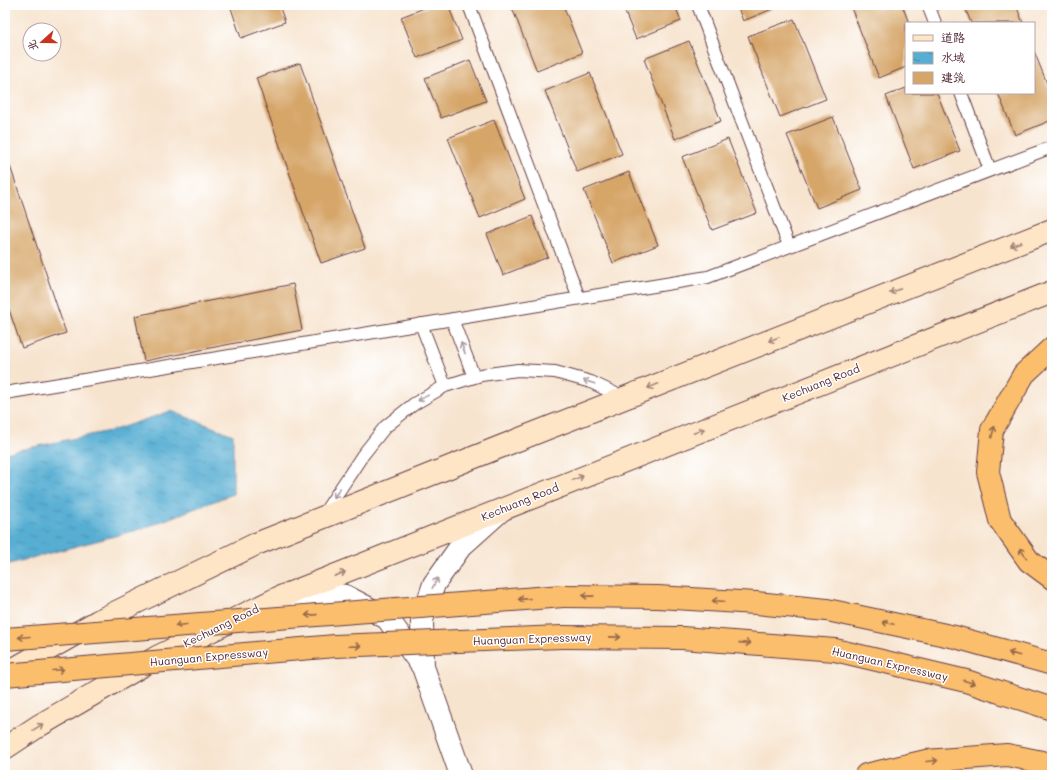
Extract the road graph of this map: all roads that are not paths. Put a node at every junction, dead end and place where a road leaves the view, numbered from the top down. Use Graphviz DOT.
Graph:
graph roads {
  1 [pos="469,5"];
  2 [pos="698,5"];
  3 [pos="928,5"];
  4 [pos="935,22"];
  5 [pos="961,94"];
  6 [pos="1052,147"];
  7 [pos="990,170"];
  8 [pos="1052,230"];
  9 [pos="789,246"];
  10 [pos="1052,292"];
  11 [pos="579,298"];
  12 [pos="452,319"];
  13 [pos="421,324"];
  14 [pos="1052,348"];
  15 [pos="474,377"];
  16 [pos="445,386"];
  17 [pos="5,393"];
  18 [pos="624,398"];
  19 [pos="503,508"];
  20 [pos="321,518"];
  21 [pos="1052,578"];
  22 [pos="278,598"];
  23 [pos="5,639"];
  24 [pos="1052,664"];
  25 [pos="423,667"];
  26 [pos="5,674"];
  27 [pos="1052,709"];
  28 [pos="5,748"];
  29 [pos="1052,764"];
  30 [pos="461,775"];
  31 [pos="866,775"];
  1 -- 11 [label="lane"];
  2 -- 9 [label="lane"];
  3 -- 4 [label="lane"];
  5 -- 7 [label="lane"];
  6 -- 7 [label="lane"];
  7 -- 9 [label="lane"];
  8 -- 18 [label="main road, one-way"];
  9 -- 11 [label="lane"];
  19 -- 10 [label="main road, Kechuang Road, one-way"];
  11 -- 12 [label="lane"];
  12 -- 13 [label="lane"];
  15 -- 12 [label="lane, one-way"];
  13 -- 16 [label="lane"];
  13 -- 17 [label="lane"];
  21 -- 14 [label="highway, one-way"];
  15 -- 16 [label="lane"];
  18 -- 15 [label="lane, one-way"];
  16 -- 20 [label="lane, one-way"];
  18 -- 20 [label="main road"];
  22 -- 19 [label="main road, Kechuang Road, one-way"];
  25 -- 19 [label="street, one-way"];
  20 -- 26 [label="main road"];
  22 -- 25 [label="street"];
  28 -- 22 [label="main road, Kechuang Road, one-way"];
  24 -- 23 [label="highway, one-way, bridge"];
  25 -- 30 [label="street"];
  26 -- 27 [label="highway, Huanguan Expressway, one-way, bridge"];
  31 -- 29 [label="highway, one-way"];
}
